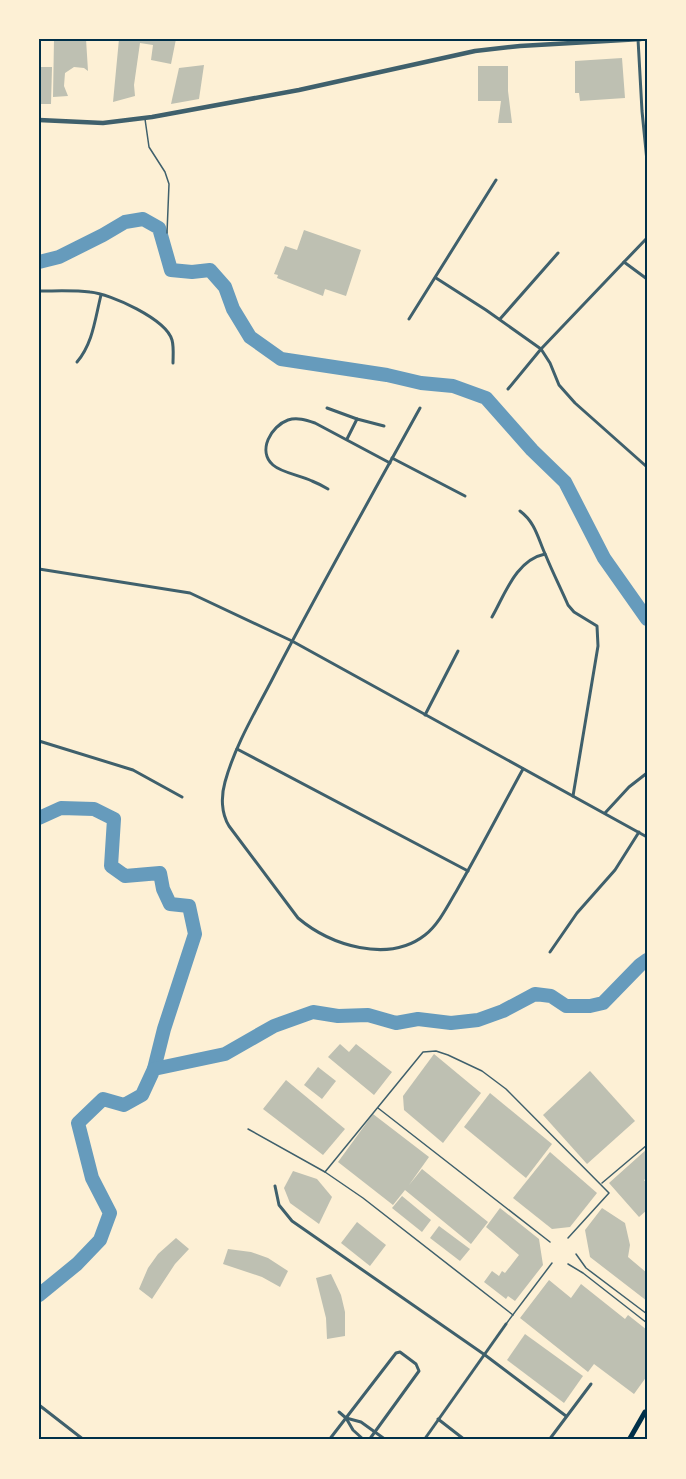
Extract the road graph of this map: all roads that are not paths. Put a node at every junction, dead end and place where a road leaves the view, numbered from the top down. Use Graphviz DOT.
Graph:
graph roads {
  1 [pos="640,39"];
  2 [pos="145,118"];
  3 [pos="39,120"];
  4 [pos="647,160"];
  5 [pos="496,180"];
  6 [pos="167,233"];
  7 [pos="647,238"];
  8 [pos="558,253"];
  9 [pos="624,262"];
  10 [pos="436,278"];
  11 [pos="647,279"];
  12 [pos="39,291"];
  13 [pos="101,295"];
  14 [pos="409,319"];
  15 [pos="500,319"];
  16 [pos="541,350"];
  17 [pos="77,362"];
  18 [pos="173,363"];
  19 [pos="508,389"];
  20 [pos="327,408"];
  21 [pos="420,408"];
  22 [pos="357,418"];
  23 [pos="384,426"];
  24 [pos="347,439"];
  25 [pos="392,458"];
  26 [pos="390,463"];
  27 [pos="647,467"];
  28 [pos="328,489"];
  29 [pos="465,496"];
  30 [pos="520,511"];
  31 [pos="544,554"];
  32 [pos="39,569"];
  33 [pos="492,617"];
  34 [pos="292,641"];
  35 [pos="458,651"];
  36 [pos="425,715"];
  37 [pos="39,741"];
  38 [pos="237,749"];
  39 [pos="523,768"];
  40 [pos="647,773"];
  41 [pos="573,796"];
  42 [pos="182,797"];
  43 [pos="605,813"];
  44 [pos="639,832"];
  45 [pos="647,837"];
  46 [pos="468,871"];
  47 [pos="550,952"];
  48 [pos="378,1108"];
  49 [pos="248,1129"];
  50 [pos="647,1145"];
  51 [pos="326,1172"];
  52 [pos="601,1184"];
  53 [pos="275,1186"];
  54 [pos="568,1238"];
  55 [pos="550,1242"];
  56 [pos="576,1254"];
  57 [pos="552,1263"];
  58 [pos="568,1264"];
  59 [pos="647,1314"];
  60 [pos="513,1315"];
  61 [pos="647,1323"];
  62 [pos="506,1324"];
  63 [pos="484,1355"];
  64 [pos="591,1384"];
  65 [pos="39,1405"];
  66 [pos="646,1410"];
  67 [pos="339,1412"];
  68 [pos="566,1416"];
  69 [pos="346,1418"];
  70 [pos="438,1419"];
  71 [pos="375,1432"];
  72 [pos="84,1440"];
  73 [pos="329,1440"];
  74 [pos="364,1440"];
  75 [pos="369,1440"];
  76 [pos="386,1440"];
  77 [pos="424,1440"];
  78 [pos="465,1440"];
  79 [pos="549,1440"];
  80 [pos="629,1440"];
  1 -- 2 [label="street"];
  1 -- 4 [label="street"];
  2 -- 3 [label="street"];
  2 -- 6 [label="lane"];
  5 -- 10 [label="street"];
  7 -- 9 [label="street"];
  8 -- 15 [label="street"];
  9 -- 11 [label="street"];
  9 -- 16 [label="street"];
  10 -- 14 [label="street"];
  10 -- 15 [label="street"];
  12 -- 13 [label="street"];
  13 -- 17 [label="street"];
  13 -- 18 [label="street"];
  15 -- 16 [label="street"];
  16 -- 19 [label="street"];
  16 -- 27 [label="street"];
  20 -- 22 [label="street"];
  21 -- 25 [label="street"];
  22 -- 23 [label="street"];
  22 -- 24 [label="street"];
  24 -- 26 [label="street"];
  24 -- 28 [label="street"];
  25 -- 26 [label="street"];
  25 -- 29 [label="street"];
  26 -- 34 [label="street"];
  30 -- 31 [label="street"];
  31 -- 33 [label="street"];
  31 -- 41 [label="street"];
  32 -- 34 [label="street"];
  34 -- 36 [label="street"];
  34 -- 38 [label="street"];
  35 -- 36 [label="street"];
  36 -- 39 [label="street"];
  37 -- 42 [label="street"];
  38 -- 46 [label="street"];
  38 -- 46 [label="street"];
  39 -- 41 [label="street"];
  39 -- 46 [label="street"];
  40 -- 43 [label="street"];
  41 -- 43 [label="street"];
  43 -- 44 [label="street"];
  44 -- 45 [label="street"];
  44 -- 47 [label="street"];
  48 -- 51 [label="lane"];
  48 -- 52 [label="lane"];
  48 -- 55 [label="lane"];
  49 -- 51 [label="lane"];
  50 -- 52 [label="lane"];
  51 -- 60 [label="lane"];
  52 -- 54 [label="lane"];
  53 -- 63 [label="street"];
  56 -- 59 [label="lane"];
  57 -- 60 [label="lane"];
  58 -- 61 [label="lane"];
  60 -- 62 [label="lane"];
  62 -- 63 [label="street"];
  63 -- 68 [label="street"];
  63 -- 70 [label="street"];
  64 -- 68 [label="street"];
  65 -- 72 [label="street"];
  66 -- 80 [label="highway"];
  67 -- 69 [label="street"];
  68 -- 79 [label="street"];
  69 -- 71 [label="street"];
  69 -- 71 [label="street"];
  69 -- 73 [label="street"];
  69 -- 74 [label="street"];
  70 -- 77 [label="street"];
  70 -- 78 [label="street"];
  71 -- 75 [label="street"];
  71 -- 76 [label="street"];
}
